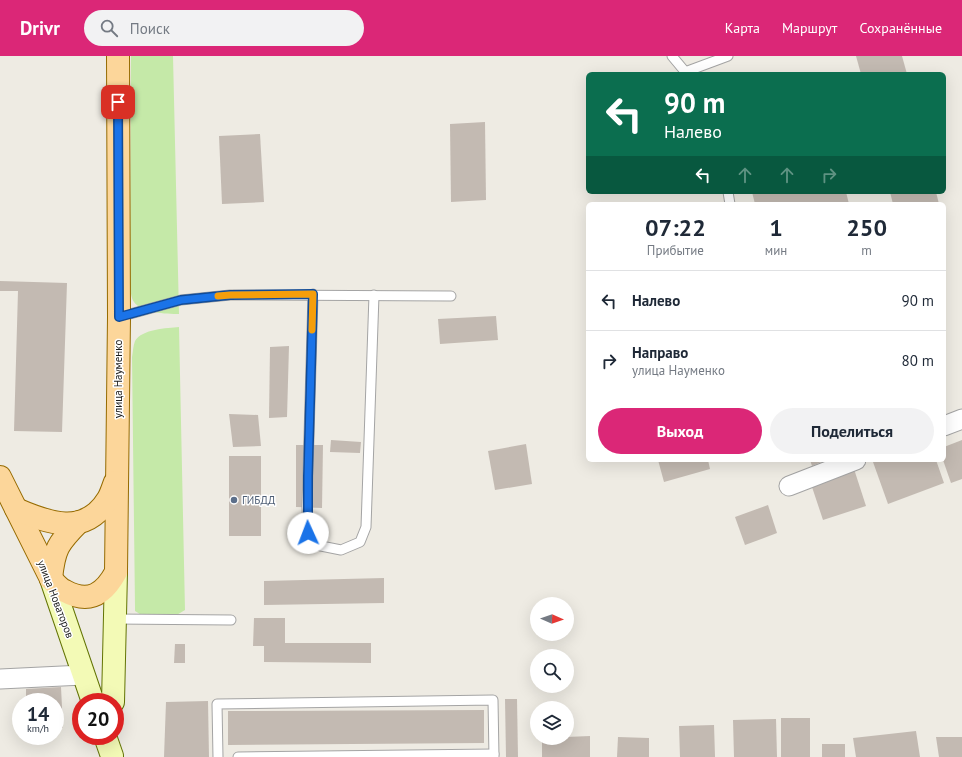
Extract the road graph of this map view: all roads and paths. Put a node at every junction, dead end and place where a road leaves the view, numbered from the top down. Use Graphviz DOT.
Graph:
graph roads {
  1 [pos="118,56"];
  2 [pos="672,56"];
  3 [pos="728,56"];
  4 [pos="685,72"];
  5 [pos="688,72"];
  6 [pos="313,294"];
  7 [pos="374,295"];
  8 [pos="451,296"];
  9 [pos="119,317"];
  10 [pos="962,419"];
  11 [pos="946,425"];
  12 [pos="851,462"];
  13 [pos="0,478"];
  14 [pos="116,479"];
  15 [pos="789,486"];
  16 [pos="16,509"];
  17 [pos="87,518"];
  18 [pos="116,527"];
  19 [pos="116,572"];
  20 [pos="51,579"];
  21 [pos="115,619"];
  22 [pos="231,620"];
  23 [pos="84,675"];
  24 [pos="0,679"];
  25 [pos="90,693"];
  26 [pos="113,693"];
  27 [pos="494,755"];
  28 [pos="218,757"];
  29 [pos="238,757"];
  1 -- 9 [label="main road, улица Науменко"];
  2 -- 4 [label="lane"];
  3 -- 5 [label="lane"];
  6 -- 7 [label="lane"];
  6 -- 7 [label="lane"];
  6 -- 9 [label="lane"];
  7 -- 8 [label="lane"];
  9 -- 14 [label="main road, улица Науменко"];
  10 -- 11 [label="street"];
  12 -- 15 [label="street"];
  13 -- 16 [label="main road, улица Новаторов"];
  14 -- 17 [label="main road"];
  14 -- 18 [label="main road, улица Науменко"];
  16 -- 17 [label="main road"];
  16 -- 20 [label="main road, улица Новаторов"];
  17 -- 18 [label="main road"];
  17 -- 20 [label="main road"];
  18 -- 19 [label="main road, улица Науменко"];
  19 -- 20 [label="main road"];
  19 -- 21 [label="main road, улица Науменко"];
  20 -- 23 [label="main road, улица Новаторов"];
  21 -- 22 [label="lane"];
  21 -- 26 [label="main road, улица Науменко"];
  23 -- 24 [label="street"];
  23 -- 25 [label="main road, улица Новаторов"];
  27 -- 28 [label="lane"];
  27 -- 29 [label="lane"];
}
